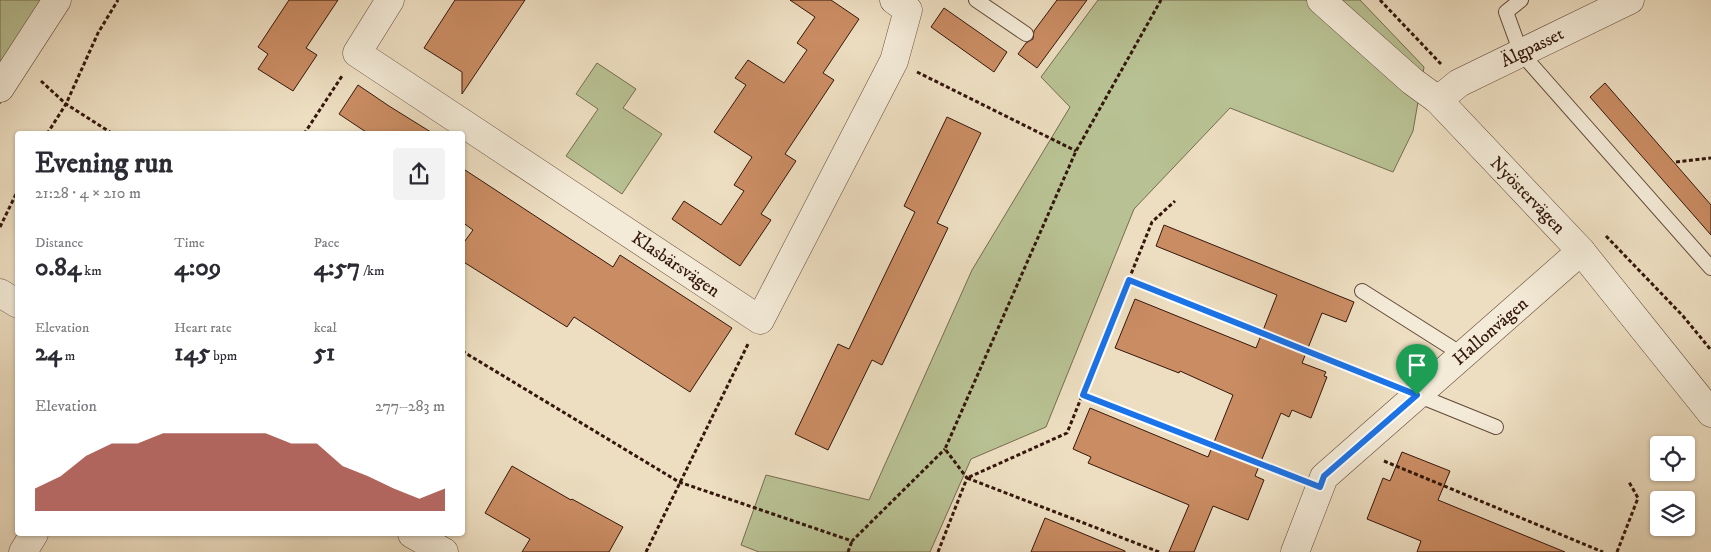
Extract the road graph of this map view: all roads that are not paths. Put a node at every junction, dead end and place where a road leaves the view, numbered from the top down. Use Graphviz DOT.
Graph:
graph roads {
  1 [pos="57,0"];
  2 [pos="390,0"];
  3 [pos="976,0"];
  4 [pos="1321,0"];
  5 [pos="1521,0"];
  6 [pos="1630,0"];
  7 [pos="906,3"];
  8 [pos="1026,34"];
  9 [pos="1521,53"];
  10 [pos="0,88"];
  11 [pos="1438,100"];
  12 [pos="1581,251"];
  13 [pos="1711,268"];
  14 [pos="1362,291"];
  15 [pos="0,293"];
  16 [pos="15,302"];
  17 [pos="1463,355"];
  18 [pos="1417,395"];
  19 [pos="1711,413"];
  20 [pos="1496,427"];
  21 [pos="33,536"];
  22 [pos="416,536"];
  23 [pos="22,552"];
  24 [pos="444,552"];
  25 [pos="1295,552"];
  1 -- 10 [label="street"];
  2 -- 7 [label="street, Klasbärsvägen"];
  3 -- 8 [label="lane"];
  4 -- 11 [label="street, Nyöstervägen"];
  5 -- 9 [label="lane"];
  6 -- 9 [label="street, Älgpasset"];
  9 -- 11 [label="street, Älgpasset"];
  9 -- 13 [label="lane"];
  11 -- 12 [label="street, Nyöstervägen"];
  12 -- 17 [label="street, Hallonvägen"];
  12 -- 19 [label="street, Nyöstervägen"];
  14 -- 17 [label="lane"];
  15 -- 16 [label="street"];
  17 -- 18 [label="street, Hallonvägen"];
  18 -- 20 [label="lane"];
  18 -- 25 [label="street, Hallonvägen"];
  21 -- 23 [label="street"];
  22 -- 24 [label="street"];
}
